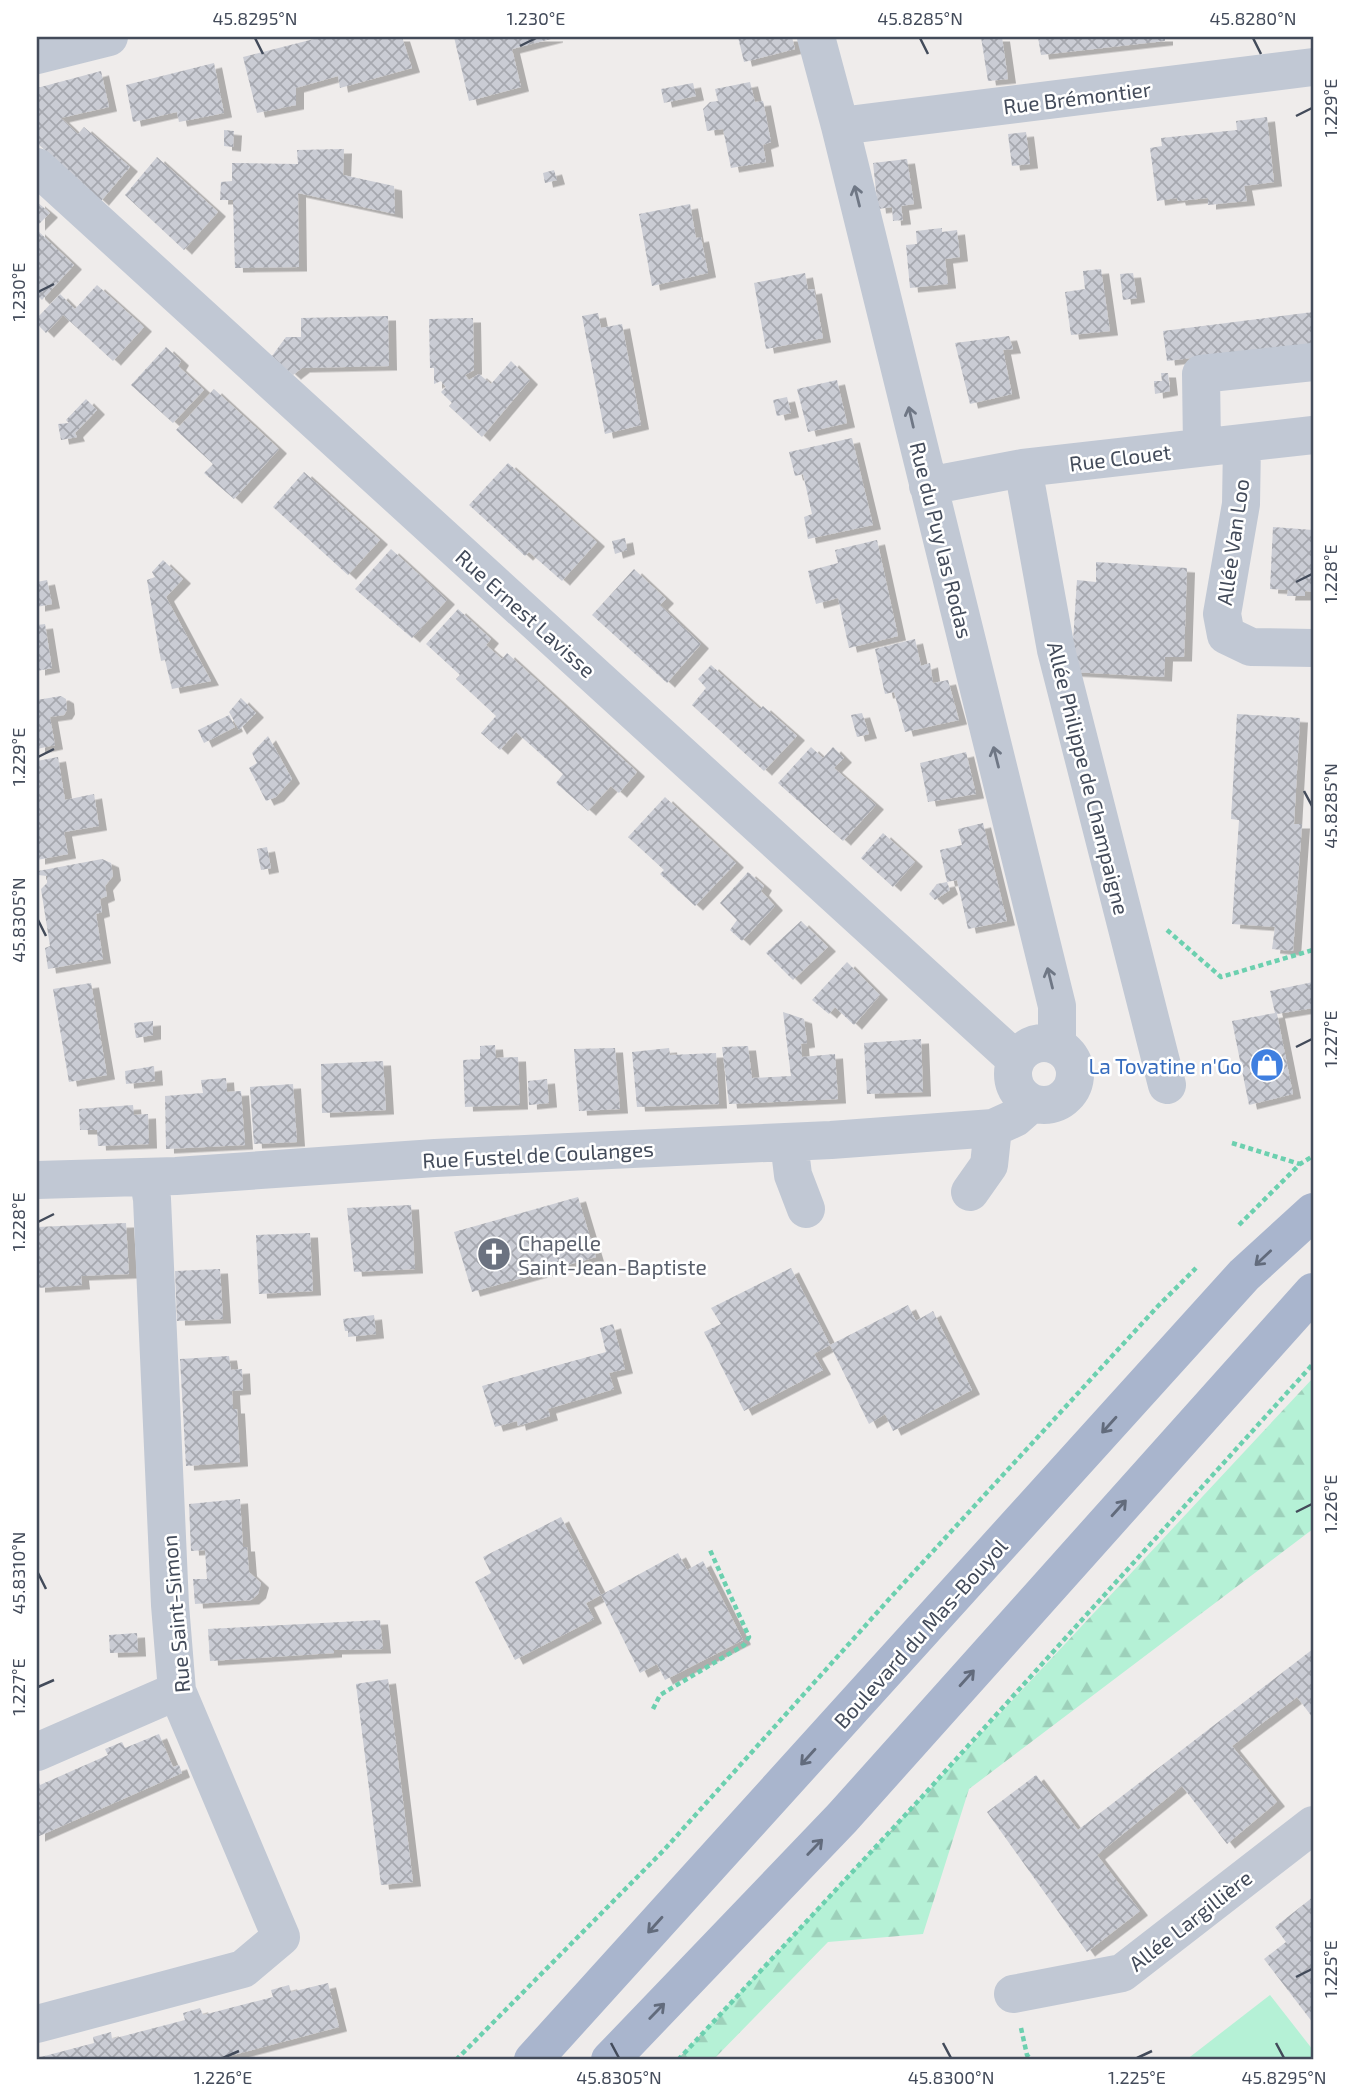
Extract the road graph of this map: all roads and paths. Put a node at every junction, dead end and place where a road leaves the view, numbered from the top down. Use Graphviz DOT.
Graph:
graph roads {
  1 [pos="109,37"];
  2 [pos="816,37"];
  3 [pos="37,55"];
  4 [pos="1313,67"];
  5 [pos="840,126"];
  6 [pos="37,167"];
  7 [pos="1313,362"];
  8 [pos="1313,435"];
  9 [pos="1242,444"];
  10 [pos="1202,447"];
  11 [pos="1023,468"];
  12 [pos="928,486"];
  13 [pos="1313,648"];
  14 [pos="1164,928"];
  15 [pos="1313,950"];
  16 [pos="1057,1045"];
  17 [pos="1016,1060"];
  18 [pos="1167,1085"];
  19 [pos="1032,1103"];
  20 [pos="993,1128"];
  21 [pos="789,1142"];
  22 [pos="1232,1143"];
  23 [pos="1313,1156"];
  24 [pos="1300,1164"];
  25 [pos="39,1169"];
  26 [pos="148,1177"];
  27 [pos="970,1192"];
  28 [pos="806,1209"];
  29 [pos="1313,1212"];
  30 [pos="1234,1230"];
  31 [pos="1205,1259"];
  32 [pos="1313,1292"];
  33 [pos="1313,1364"];
  34 [pos="710,1550"];
  35 [pos="177,1691"];
  36 [pos="653,1709"];
  37 [pos="37,1752"];
  38 [pos="1313,1825"];
  39 [pos="1013,1994"];
  40 [pos="37,2024"];
  41 [pos="456,2060"];
  42 [pos="533,2060"];
  43 [pos="610,2060"];
  44 [pos="678,2060"];
  1 -- 3 [label="street"];
  2 -- 5 [label="street, Rue du Puy las Rodas"];
  4 -- 5 [label="street, Rue Brémontier"];
  12 -- 5 [label="street, Rue du Puy las Rodas, one-way"];
  6 -- 17 [label="street, Rue Ernest Lavisse"];
  7 -- 10 [label="street"];
  8 -- 9 [label="street, Rue Clouet"];
  9 -- 10 [label="street, Rue Clouet"];
  9 -- 13 [label="street, Allée Van Loo"];
  10 -- 11 [label="street, Rue Clouet"];
  11 -- 12 [label="street, Rue Clouet"];
  11 -- 18 [label="street, Allée Philippe de Champaigne"];
  16 -- 12 [label="street, Rue du Puy las Rodas, one-way"];
  14 -- 15 [label="path"];
  16 -- 17 [label="street"];
  16 -- 19 [label="street"];
  17 -- 19 [label="street"];
  19 -- 20 [label="street, Rue Fustel de Coulanges"];
  20 -- 21 [label="street, Rue Fustel de Coulanges"];
  20 -- 27 [label="street"];
  21 -- 26 [label="street, Rue Fustel de Coulanges"];
  21 -- 28 [label="street"];
  22 -- 24 [label="path"];
  23 -- 24 [label="path"];
  24 -- 30 [label="path"];
  25 -- 26 [label="street, Rue Fustel de Coulanges"];
  26 -- 35 [label="street, Rue Saint-Simon"];
  29 -- 42 [label="main road, Boulevard du Mas-Bouyol, one-way"];
  31 -- 41 [label="path"];
  43 -- 32 [label="main road, one-way"];
  33 -- 44 [label="path"];
  34 -- 36 [label="path"];
  35 -- 37 [label="street"];
  35 -- 40 [label="street, Rue Saint-Simon"];
  38 -- 39 [label="street, Allée Largillière"];
}
